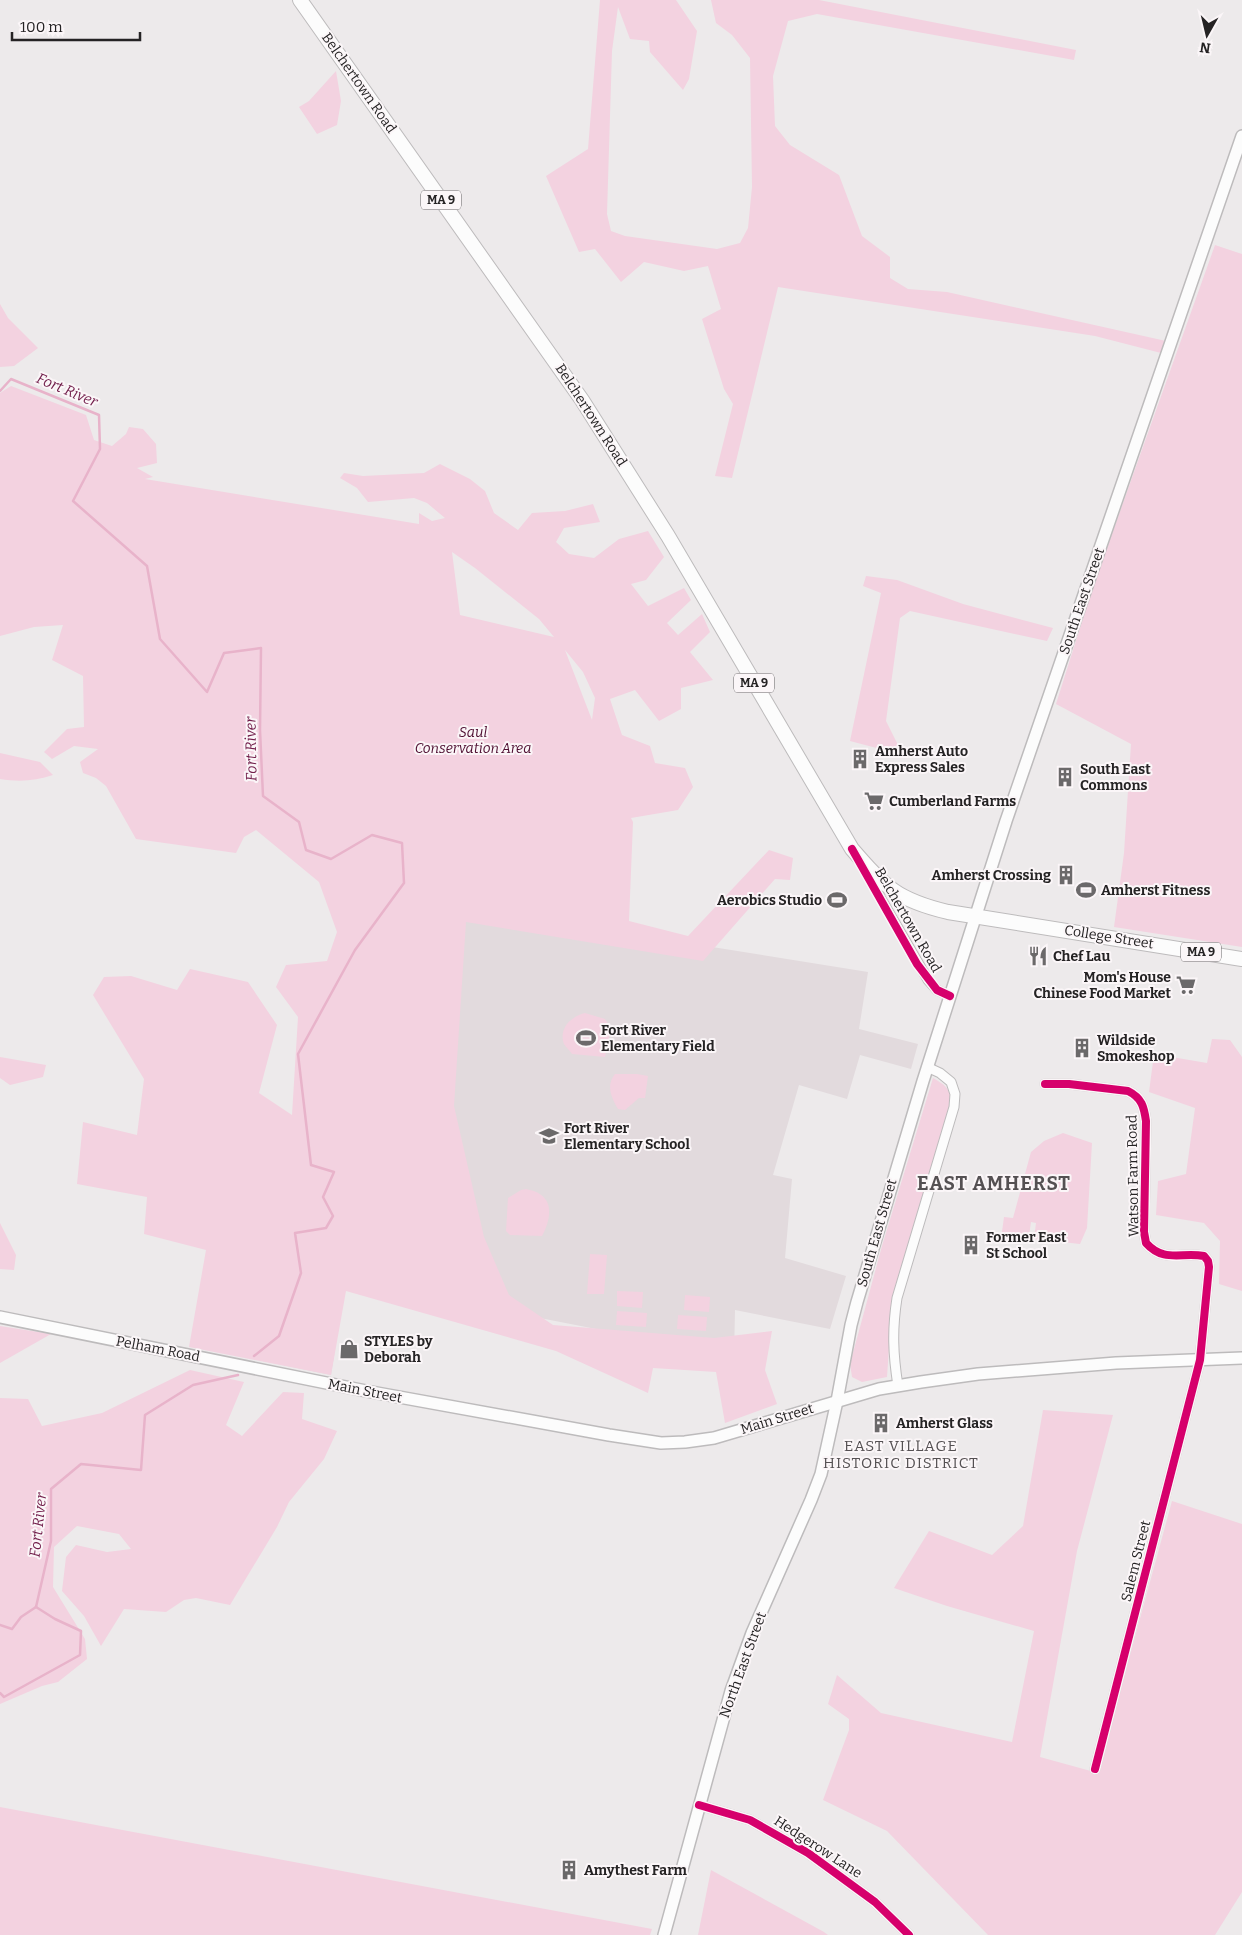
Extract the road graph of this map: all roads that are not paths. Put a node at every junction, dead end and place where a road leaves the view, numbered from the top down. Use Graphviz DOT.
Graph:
graph roads {
  1 [pos="300,0"];
  2 [pos="1242,136"];
  3 [pos="852,848"];
  4 [pos="976,916"];
  5 [pos="1242,959"];
  6 [pos="950,996"];
  7 [pos="928,1067"];
  8 [pos="1045,1084"];
  9 [pos="0,1317"];
  10 [pos="1242,1358"];
  11 [pos="1200,1360"];
  12 [pos="315,1381"];
  13 [pos="898,1386"];
  14 [pos="837,1401"];
  15 [pos="1095,1769"];
  16 [pos="699,1805"];
  17 [pos="664,1935"];
  18 [pos="909,1935"];
  1 -- 3 [label="highway, Belchertown Road / MA 9"];
  2 -- 4 [label="main road, South East Street"];
  3 -- 4 [label="highway, Belchertown Road / MA 9"];
  3 -- 6 [label="street, Belchertown Road"];
  4 -- 5 [label="highway, College Street / MA 9"];
  4 -- 6 [label="main road, South East Street"];
  6 -- 7 [label="main road, South East Street"];
  7 -- 13 [label="street"];
  7 -- 14 [label="main road, South East Street"];
  8 -- 11 [label="street, Watson Farm Road"];
  9 -- 12 [label="main road, Pelham Road"];
  10 -- 11 [label="main road, Main Street"];
  11 -- 13 [label="main road, Main Street"];
  11 -- 15 [label="street, Salem Street"];
  12 -- 14 [label="main road, Main Street"];
  13 -- 14 [label="main road, Main Street"];
  14 -- 16 [label="main road, North East Street"];
  16 -- 17 [label="main road, North East Street"];
  16 -- 18 [label="street, Hedgerow Lane"];
}
